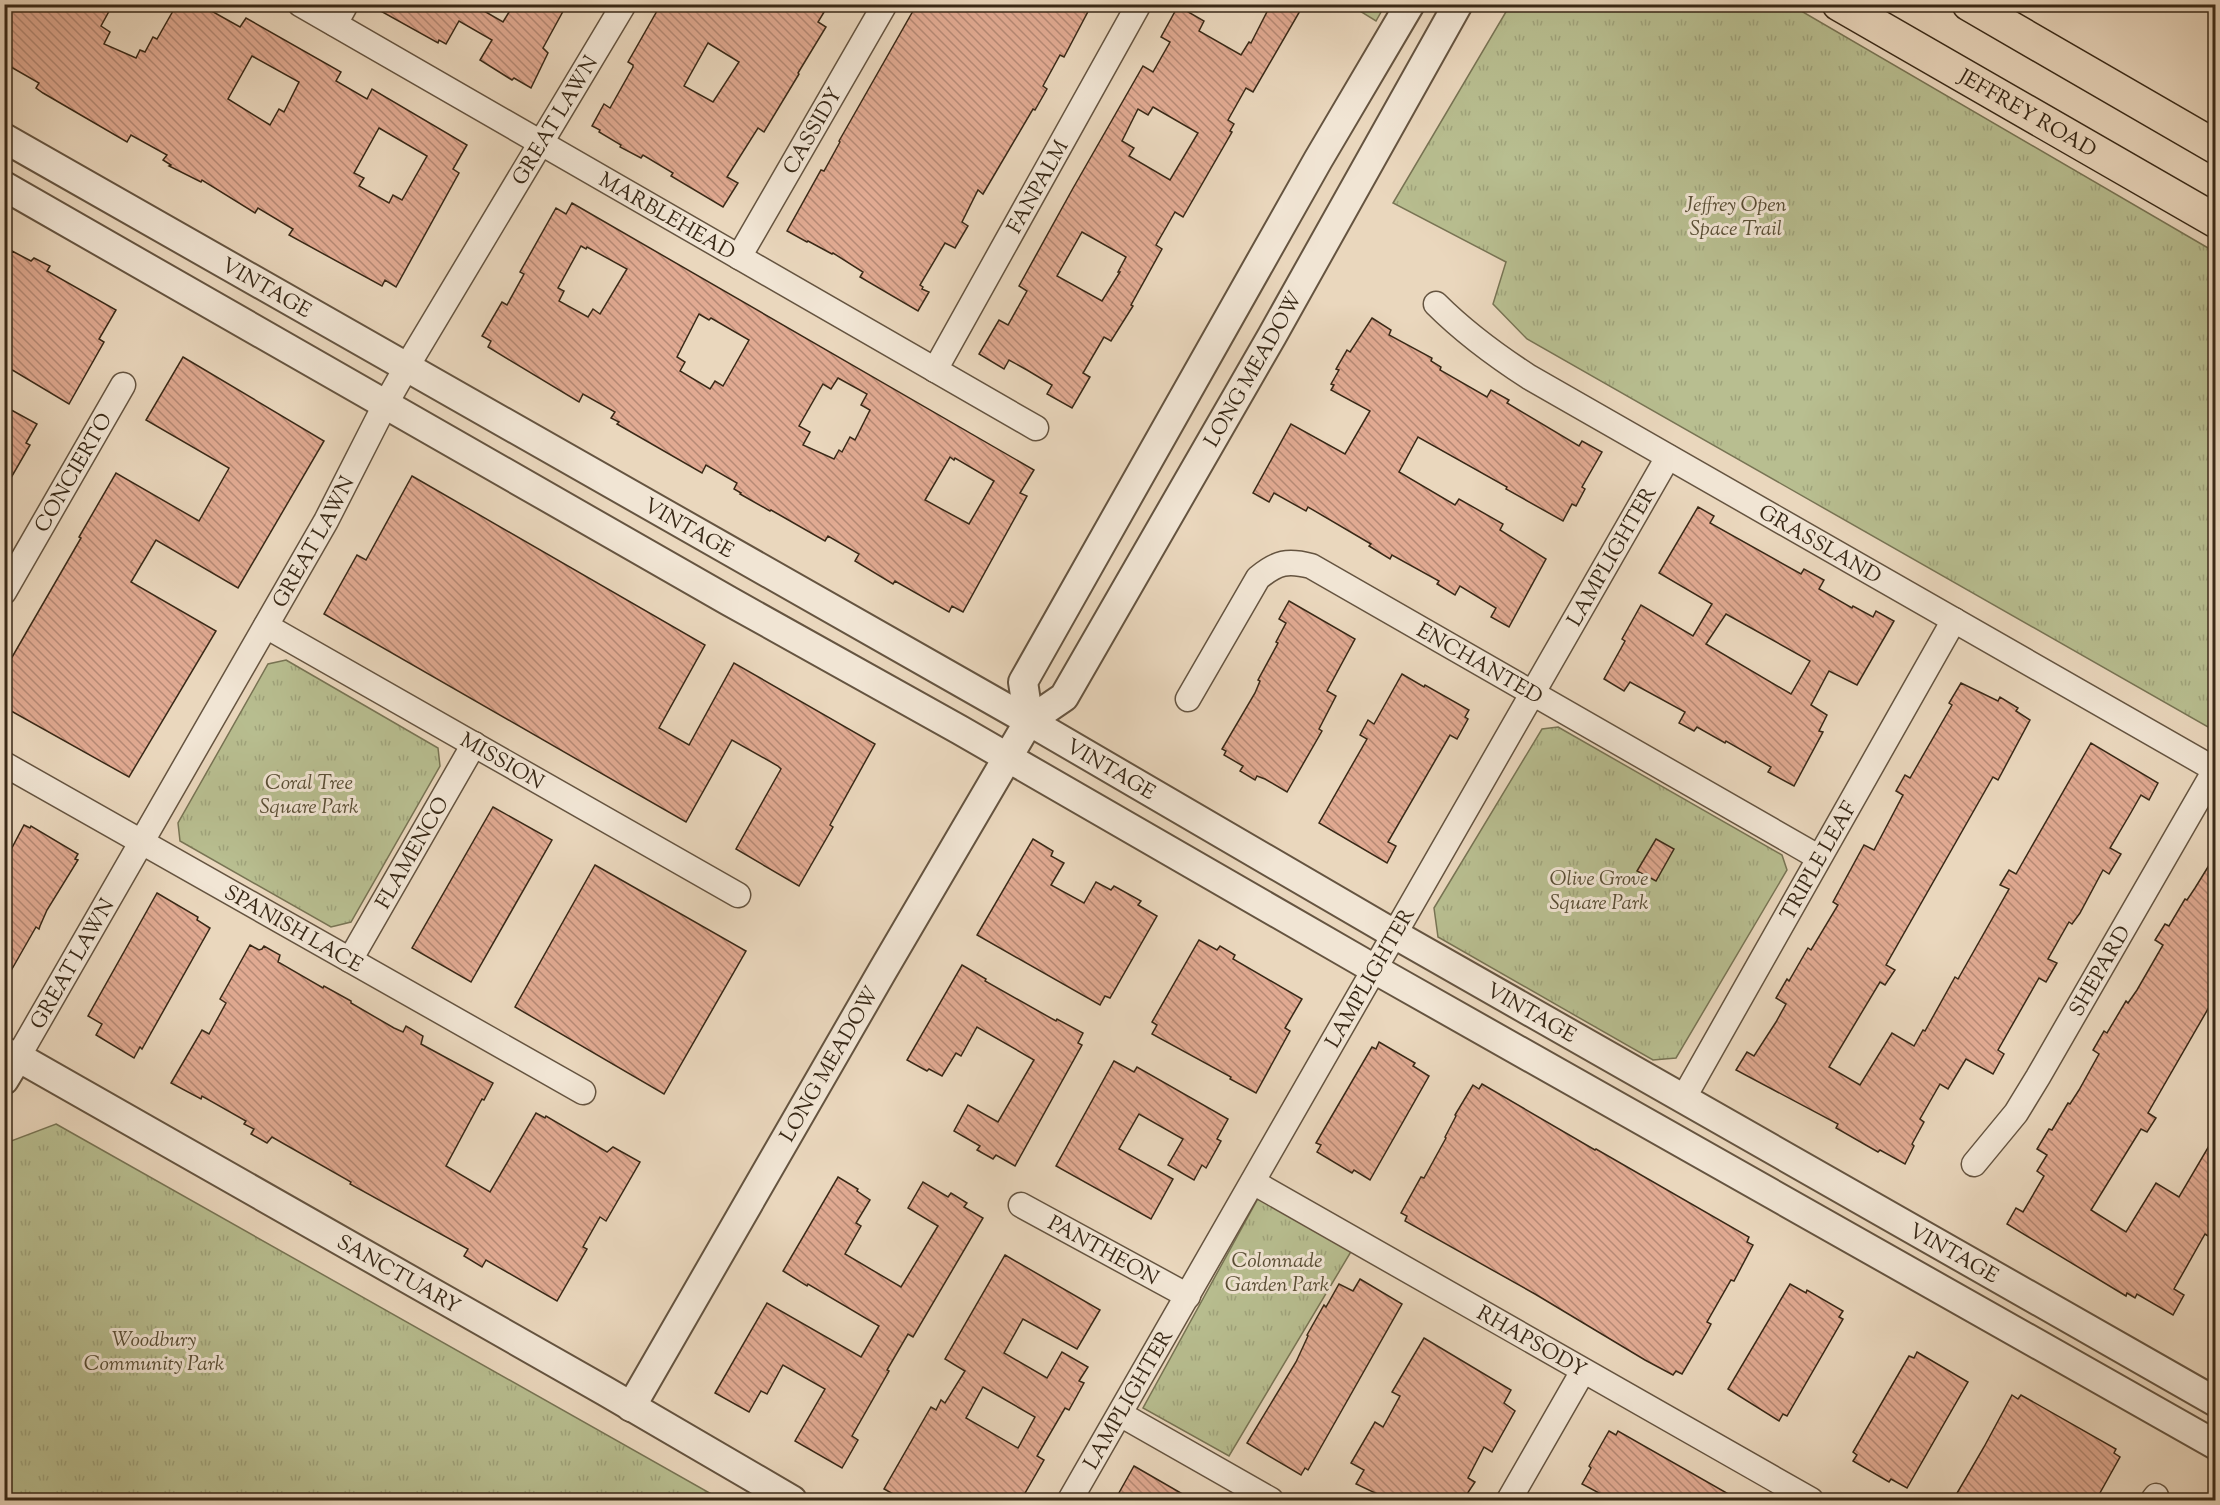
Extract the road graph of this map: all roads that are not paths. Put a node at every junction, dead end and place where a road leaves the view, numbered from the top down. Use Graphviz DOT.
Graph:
graph roads {
  1 [pos="300,4"];
  2 [pos="624,4"];
  3 [pos="885,4"];
  4 [pos="1139,4"];
  5 [pos="1410,4"];
  6 [pos="1458,4"];
  7 [pos="1839,4"];
  8 [pos="1969,4"];
  9 [pos="340,14"];
  10 [pos="4,138"];
  11 [pos="541,143"];
  12 [pos="2216,147"];
  13 [pos="4,186"];
  14 [pos="2216,221"];
  15 [pos="739,257"];
  16 [pos="1436,304"];
  17 [pos="406,368"];
  18 [pos="935,370"];
  19 [pos="123,385"];
  20 [pos="385,405"];
  21 [pos="1036,428"];
  22 [pos="1668,457"];
  23 [pos="4,592"];
  24 [pos="1954,620"];
  25 [pos="266,626"];
  26 [pos="1533,693"];
  27 [pos="1188,699"];
  28 [pos="1029,721"];
  29 [pos="474,744"];
  30 [pos="1007,758"];
  31 [pos="4,764"];
  32 [pos="2215,770"];
  33 [pos="142,842"];
  34 [pos="1818,857"];
  35 [pos="738,895"];
  36 [pos="1396,935"];
  37 [pos="351,960"];
  38 [pos="1376,970"];
  39 [pos="9,1062"];
  40 [pos="583,1092"];
  41 [pos="1683,1099"];
  42 [pos="1974,1164"];
  43 [pos="1253,1182"];
  44 [pos="1021,1205"];
  45 [pos="1188,1296"];
  46 [pos="1583,1371"];
  47 [pos="2216,1402"];
  48 [pos="631,1407"];
  49 [pos="1119,1414"];
  50 [pos="2216,1445"];
  51 [pos="1782,1493"];
  52 [pos="792,1500"];
  53 [pos="1070,1500"];
  54 [pos="1271,1500"];
  55 [pos="1509,1500"];
  56 [pos="1810,1500"];
  1 -- 9 [label="street, MARBLEHEAD"];
  2 -- 11 [label="street, GREAT LAWN"];
  3 -- 15 [label="street, CASSIDY"];
  4 -- 18 [label="street, FANPALM"];
  5 -- 28 [label="street"];
  6 -- 28 [label="street, LONG MEADOW"];
  7 -- 14 [label="main road, JEFFREY ROAD"];
  8 -- 12 [label="main road"];
  9 -- 11 [label="street, MARBLEHEAD"];
  10 -- 17 [label="street, VINTAGE"];
  11 -- 15 [label="street, MARBLEHEAD"];
  11 -- 17 [label="street, GREAT LAWN"];
  13 -- 20 [label="street, VINTAGE"];
  15 -- 18 [label="street, MARBLEHEAD"];
  16 -- 22 [label="street, GRASSLAND"];
  17 -- 20 [label="street, GREAT LAWN"];
  17 -- 28 [label="street, VINTAGE"];
  18 -- 21 [label="street, MARBLEHEAD"];
  19 -- 23 [label="street, CONCIERTO"];
  20 -- 25 [label="street, GREAT LAWN"];
  20 -- 30 [label="street, VINTAGE"];
  22 -- 24 [label="street, GRASSLAND"];
  22 -- 26 [label="street, LAMPLIGHTER"];
  24 -- 32 [label="street, GRASSLAND"];
  24 -- 34 [label="street, TRIPLE LEAF"];
  25 -- 29 [label="street, MISSION"];
  25 -- 33 [label="street, GREAT LAWN"];
  26 -- 27 [label="street, ENCHANTED"];
  26 -- 34 [label="street, ENCHANTED"];
  26 -- 36 [label="street, LAMPLIGHTER"];
  28 -- 30 [label="street, LONG MEADOW"];
  28 -- 36 [label="street, VINTAGE"];
  29 -- 35 [label="street, MISSION"];
  29 -- 37 [label="street, FLAMENCO"];
  30 -- 38 [label="street, VINTAGE"];
  30 -- 48 [label="street, LONG MEADOW"];
  31 -- 33 [label="street, SPANISH LACE"];
  32 -- 42 [label="street, SHEPARD"];
  33 -- 37 [label="street, SPANISH LACE"];
  33 -- 39 [label="street, GREAT LAWN"];
  34 -- 41 [label="street, TRIPLE LEAF"];
  36 -- 38 [label="street, LAMPLIGHTER"];
  36 -- 41 [label="street, VINTAGE"];
  37 -- 40 [label="street, SPANISH LACE"];
  38 -- 43 [label="street, LAMPLIGHTER"];
  38 -- 50 [label="street, VINTAGE"];
  39 -- 48 [label="street, SANCTUARY"];
  41 -- 47 [label="street, VINTAGE"];
  43 -- 45 [label="street, LAMPLIGHTER"];
  43 -- 46 [label="street, RHAPSODY"];
  44 -- 45 [label="street, PANTHEON"];
  45 -- 49 [label="street, LAMPLIGHTER"];
  46 -- 51 [label="street, RHAPSODY"];
  46 -- 55 [label="street"];
  48 -- 52 [label="street, SANCTUARY"];
  49 -- 53 [label="street, LAMPLIGHTER"];
  49 -- 54 [label="street"];
  51 -- 56 [label="street, RHAPSODY"];
}
